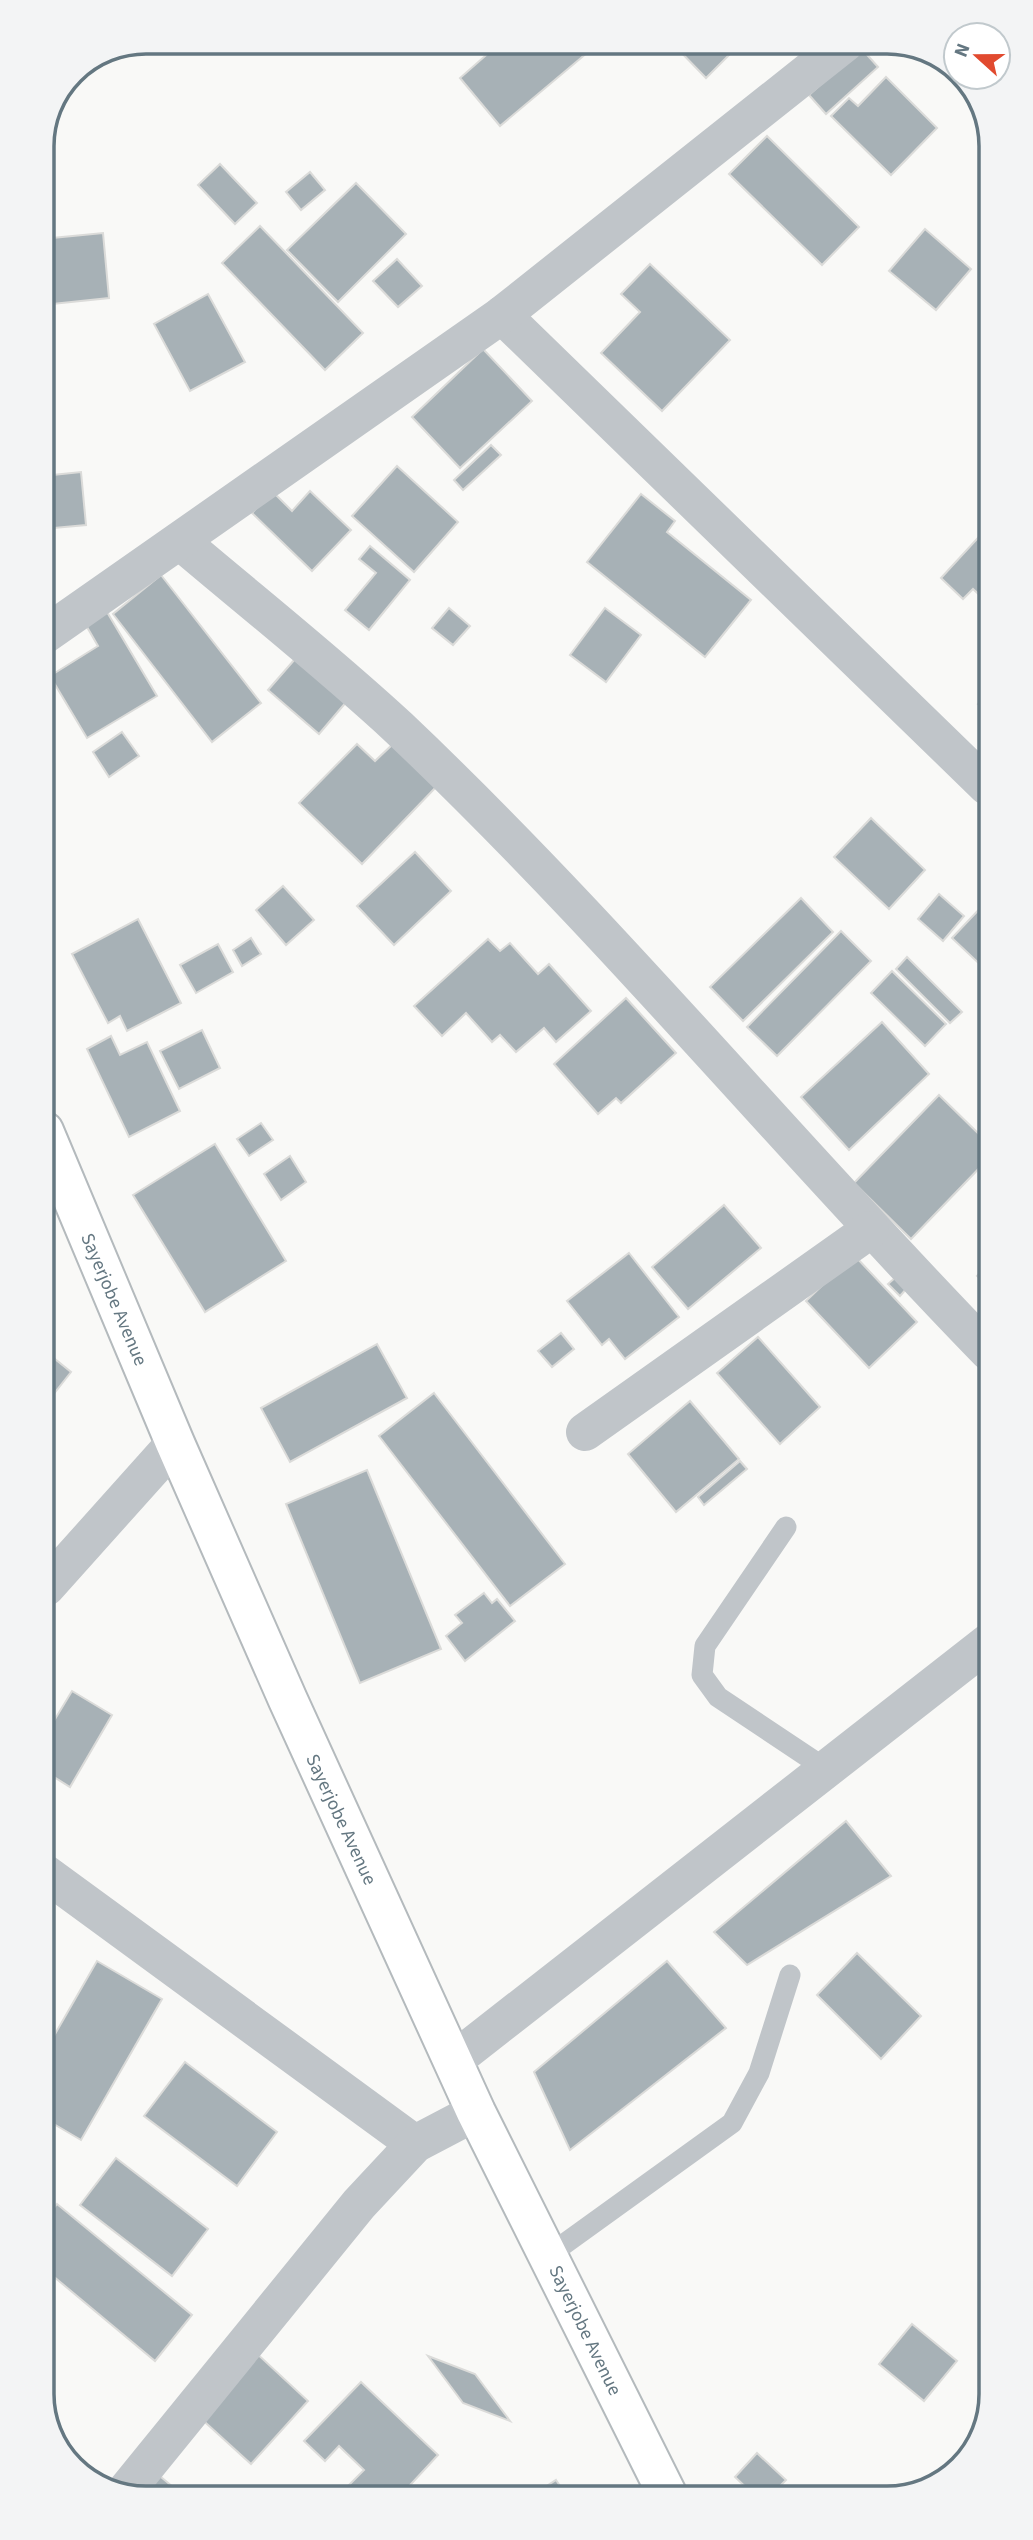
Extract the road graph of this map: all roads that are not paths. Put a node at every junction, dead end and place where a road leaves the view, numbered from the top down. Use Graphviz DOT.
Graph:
graph roads {
  1 [pos="831,54"];
  2 [pos="502,315"];
  3 [pos="180,541"];
  4 [pos="54,628"];
  5 [pos="979,778"];
  6 [pos="54,1155"];
  7 [pos="870,1230"];
  8 [pos="979,1342"];
  9 [pos="585,1432"];
  10 [pos="175,1443"];
  11 [pos="786,1527"];
  12 [pos="54,1578"];
  13 [pos="979,1650"];
  14 [pos="826,1769"];
  15 [pos="54,1880"];
  16 [pos="790,1975"];
  17 [pos="453,2061"];
  18 [pos="476,2112"];
  19 [pos="415,2144"];
  20 [pos="549,2255"];
  21 [pos="131,2484"];
  22 [pos="663,2486"];
  1 -- 2 [label="street"];
  2 -- 3 [label="street"];
  2 -- 5 [label="street"];
  3 -- 4 [label="street"];
  3 -- 7 [label="street"];
  6 -- 10 [label="main road, Sayerjobe Avenue"];
  7 -- 8 [label="street"];
  7 -- 9 [label="street"];
  10 -- 12 [label="street"];
  10 -- 17 [label="main road, Sayerjobe Avenue"];
  11 -- 14 [label="lane"];
  13 -- 14 [label="street"];
  14 -- 17 [label="street"];
  15 -- 19 [label="street"];
  16 -- 20 [label="lane"];
  17 -- 18 [label="main road, Sayerjobe Avenue"];
  18 -- 19 [label="street"];
  18 -- 20 [label="main road, Sayerjobe Avenue"];
  19 -- 21 [label="street"];
  20 -- 22 [label="main road, Sayerjobe Avenue"];
}
